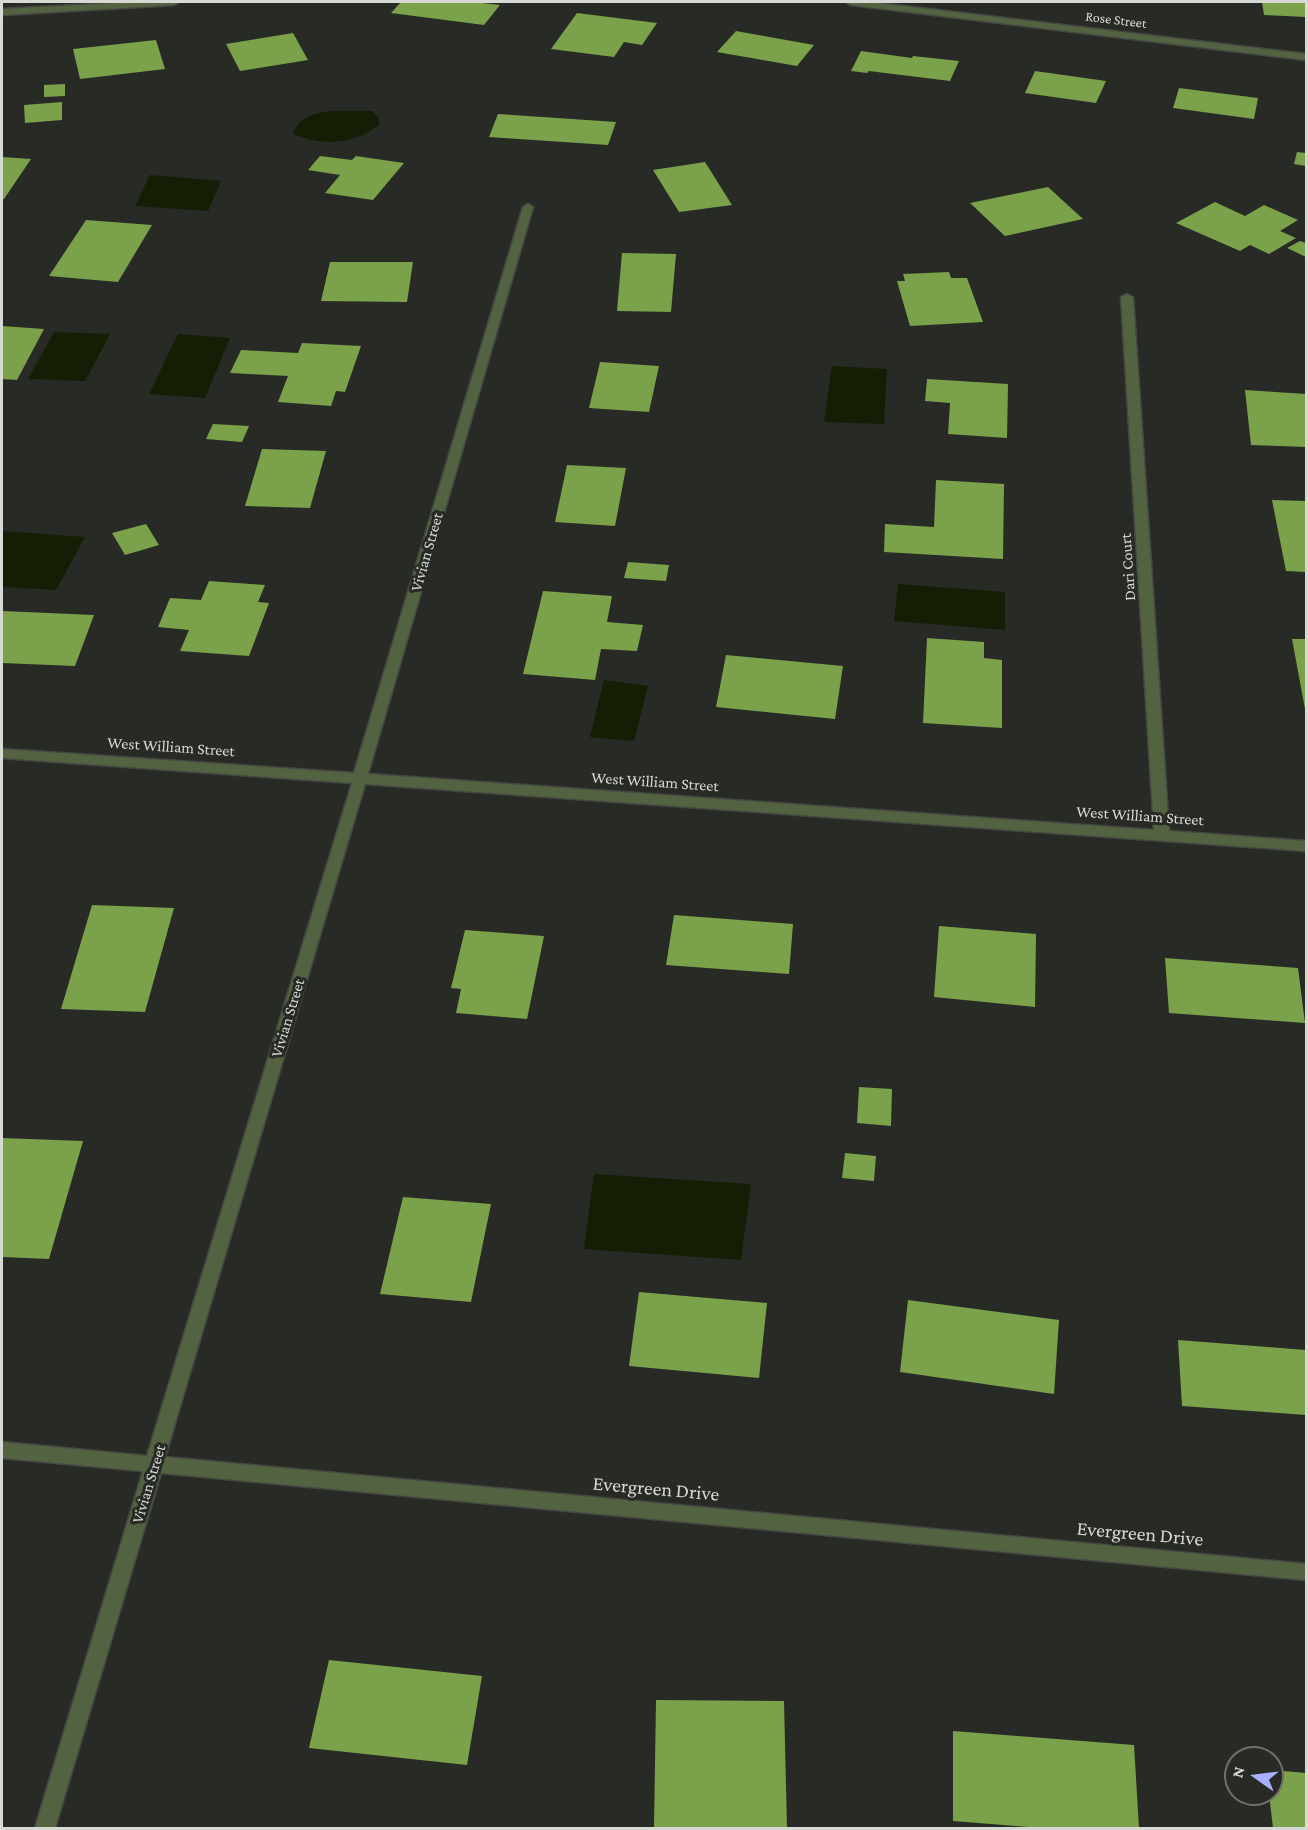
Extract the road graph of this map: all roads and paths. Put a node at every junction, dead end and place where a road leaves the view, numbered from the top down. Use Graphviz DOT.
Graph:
graph roads {
  1 [pos="174,2"];
  2 [pos="850,2"];
  3 [pos="2,12"];
  4 [pos="1306,57"];
  5 [pos="528,207"];
  6 [pos="1127,297"];
  7 [pos="2,753"];
  8 [pos="360,778"];
  9 [pos="1162,836"];
  10 [pos="1306,846"];
  11 [pos="2,1450"];
  12 [pos="155,1465"];
  13 [pos="1306,1572"];
  14 [pos="45,1828"];
  1 -- 3 [label="street"];
  2 -- 4 [label="street, Rose Street"];
  5 -- 8 [label="street, Vivian Street"];
  6 -- 9 [label="street, Dari Court"];
  7 -- 8 [label="street, West William Street"];
  8 -- 9 [label="street, West William Street"];
  8 -- 12 [label="street, Vivian Street"];
  9 -- 10 [label="street, West William Street"];
  11 -- 12 [label="street, Evergreen Drive"];
  12 -- 13 [label="street, Evergreen Drive"];
  12 -- 14 [label="street, Vivian Street"];
}
